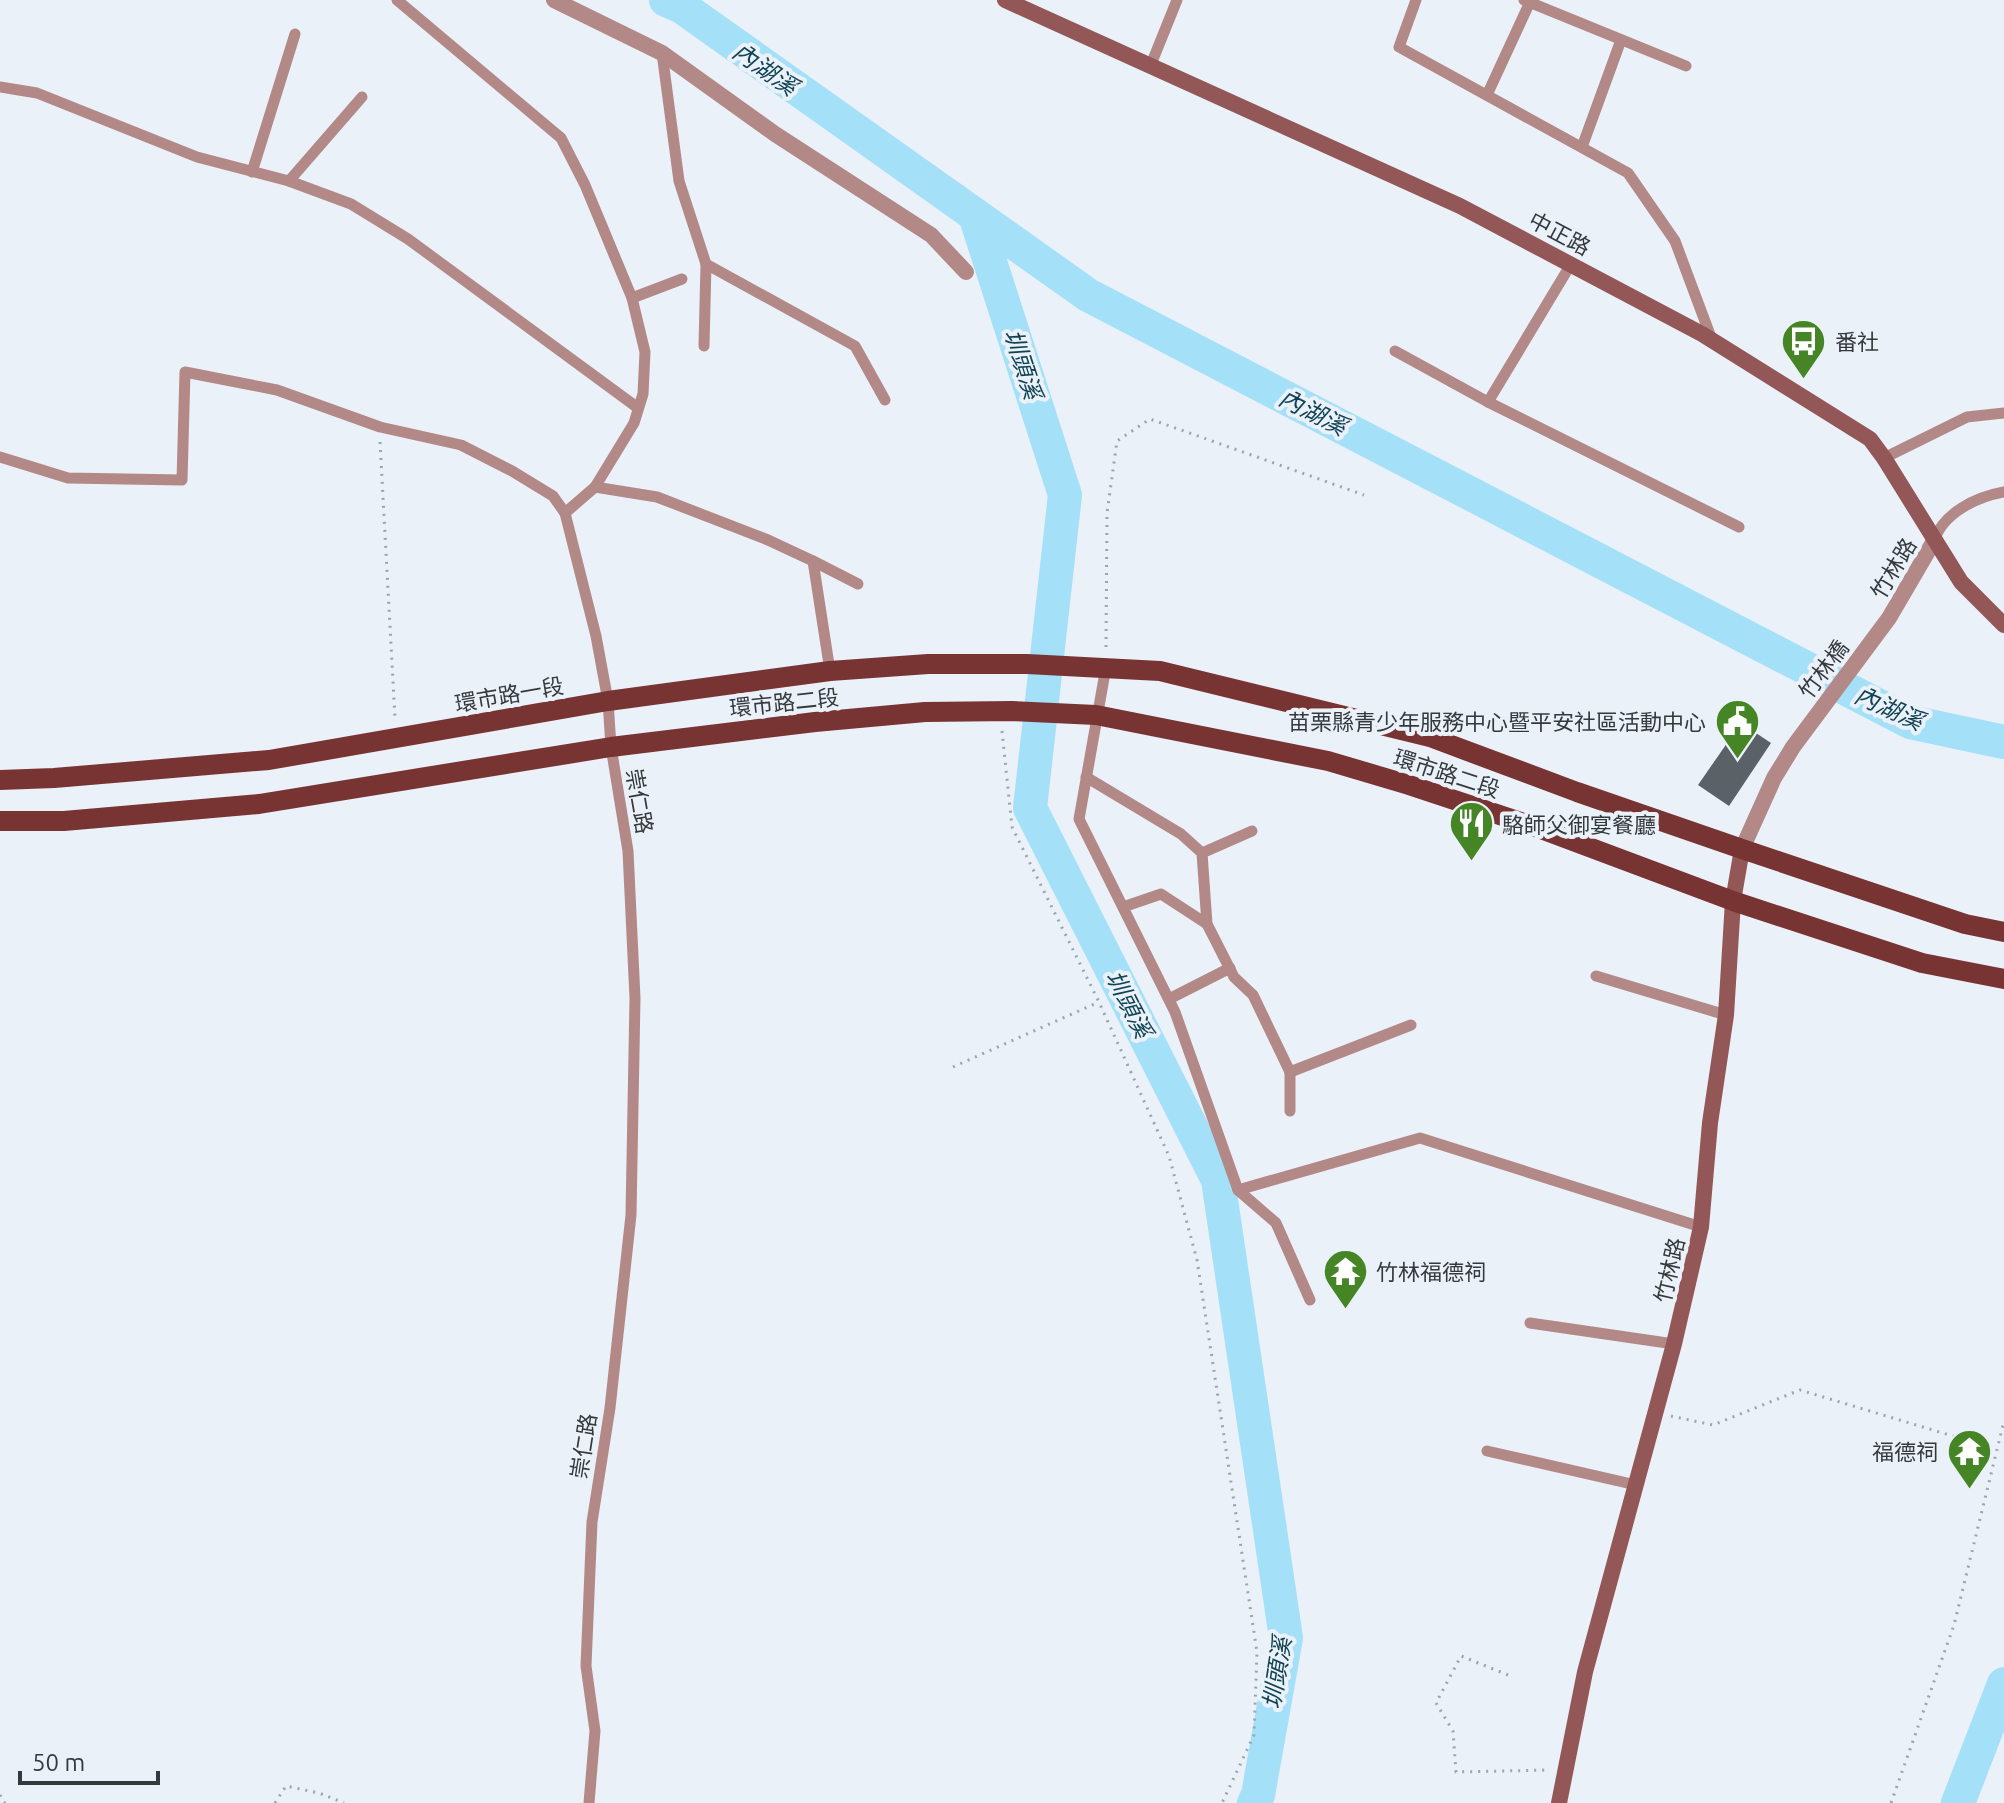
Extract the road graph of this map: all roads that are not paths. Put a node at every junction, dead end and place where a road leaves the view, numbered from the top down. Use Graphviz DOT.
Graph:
graph roads {
  1 [pos="397,0"];
  2 [pos="554,0"];
  3 [pos="1005,0"];
  4 [pos="1177,0"];
  5 [pos="1416,0"];
  6 [pos="1527,1"];
  7 [pos="295,34"];
  8 [pos="1621,40"];
  9 [pos="662,53"];
  10 [pos="1686,66"];
  11 [pos="1150,67"];
  12 [pos="0,87"];
  13 [pos="1487,95"];
  14 [pos="362,97"];
  15 [pos="1582,147"];
  16 [pos="252,172"];
  17 [pos="289,181"];
  18 [pos="706,264"];
  19 [pos="1571,264"];
  20 [pos="966,272"];
  21 [pos="682,279"];
  22 [pos="632,298"];
  23 [pos="1712,341"];
  24 [pos="704,346"];
  25 [pos="1395,351"];
  26 [pos="885,400"];
  27 [pos="1488,402"];
  28 [pos="638,408"];
  29 [pos="2004,413"];
  30 [pos="0,457"];
  31 [pos="1884,458"];
  32 [pos="595,487"];
  33 [pos="2004,492"];
  34 [pos="565,513"];
  35 [pos="1739,527"];
  36 [pos="1934,541"];
  37 [pos="813,561"];
  38 [pos="858,584"];
  39 [pos="1889,618"];
  40 [pos="2004,625"];
  41 [pos="1027,664"];
  42 [pos="1106,667"];
  43 [pos="830,671"];
  44 [pos="608,701"];
  45 [pos="1096,715"];
  46 [pos="611,747"];
  47 [pos="1793,747"];
  48 [pos="1086,777"];
  49 [pos="0,780"];
  50 [pos="0,821"];
  51 [pos="1252,831"];
  52 [pos="1742,849"];
  53 [pos="1202,853"];
  54 [pos="1733,901"];
  55 [pos="1123,907"];
  56 [pos="1207,924"];
  57 [pos="2004,932"];
  58 [pos="1230,968"];
  59 [pos="1596,976"];
  60 [pos="2004,979"];
  61 [pos="1169,999"];
  62 [pos="1726,1015"];
  63 [pos="1411,1025"];
  64 [pos="1290,1072"];
  65 [pos="1290,1111"];
  66 [pos="1238,1190"];
  67 [pos="1701,1227"];
  68 [pos="1310,1300"];
  69 [pos="1530,1323"];
  70 [pos="1674,1344"];
  71 [pos="1487,1451"];
  72 [pos="1636,1485"];
  73 [pos="589,1803"];
  74 [pos="1559,1803"];
  1 -- 22 [label="lane"];
  2 -- 9 [label="street"];
  3 -- 11 [label="main road, 中正路"];
  4 -- 11 [label="lane"];
  5 -- 13 [label="lane"];
  6 -- 8 [label="lane"];
  6 -- 13 [label="lane"];
  7 -- 16 [label="lane"];
  8 -- 10 [label="lane"];
  8 -- 15 [label="lane"];
  9 -- 18 [label="lane"];
  9 -- 20 [label="street"];
  11 -- 19 [label="main road, 中正路"];
  12 -- 16 [label="lane"];
  13 -- 15 [label="lane"];
  14 -- 17 [label="lane"];
  15 -- 23 [label="lane"];
  16 -- 17 [label="lane"];
  17 -- 28 [label="lane"];
  18 -- 24 [label="lane"];
  18 -- 26 [label="lane"];
  19 -- 23 [label="main road, 中正路"];
  19 -- 27 [label="lane"];
  21 -- 22 [label="lane"];
  22 -- 28 [label="lane"];
  23 -- 31 [label="main road, 中正路"];
  25 -- 27 [label="lane"];
  27 -- 35 [label="lane"];
  28 -- 32 [label="lane"];
  29 -- 31 [label="lane"];
  30 -- 34 [label="lane"];
  31 -- 36 [label="main road, 中正路"];
  32 -- 34 [label="lane"];
  32 -- 37 [label="lane"];
  33 -- 36 [label="lane"];
  34 -- 44 [label="lane, 崇仁路"];
  36 -- 39 [label="street, 竹林路"];
  36 -- 40 [label="main road, 中正路"];
  37 -- 38 [label="lane"];
  37 -- 43 [label="lane"];
  39 -- 47 [label="street, 竹林橋"];
  41 -- 42 [label="main road, 環市路二段"];
  41 -- 43 [label="main road, 環市路一段"];
  42 -- 45 [label="lane"];
  42 -- 52 [label="main road, 環市路二段"];
  43 -- 44 [label="main road, 環市路一段"];
  44 -- 46 [label="lane, 崇仁路"];
  44 -- 49 [label="main road, 環市路一段"];
  45 -- 46 [label="main road, 環市路二段"];
  45 -- 48 [label="lane"];
  45 -- 54 [label="main road, 環市路二段"];
  46 -- 50 [label="main road"];
  46 -- 73 [label="lane, 崇仁路"];
  47 -- 52 [label="street, 竹林路"];
  48 -- 53 [label="lane"];
  48 -- 55 [label="lane"];
  51 -- 53 [label="lane"];
  52 -- 54 [label="main road, 竹林路"];
  52 -- 57 [label="main road, 環市路二段"];
  53 -- 56 [label="lane"];
  54 -- 60 [label="main road, 環市路二段"];
  54 -- 62 [label="main road, 竹林路"];
  55 -- 56 [label="lane"];
  55 -- 61 [label="lane"];
  56 -- 58 [label="lane"];
  58 -- 61 [label="lane"];
  58 -- 64 [label="lane"];
  59 -- 62 [label="lane"];
  61 -- 66 [label="lane"];
  62 -- 67 [label="main road, 竹林路"];
  63 -- 64 [label="lane"];
  64 -- 65 [label="lane"];
  66 -- 67 [label="lane"];
  66 -- 68 [label="lane"];
  67 -- 70 [label="main road, 竹林路"];
  69 -- 70 [label="lane"];
  70 -- 72 [label="main road, 竹林路"];
  71 -- 72 [label="lane"];
  72 -- 74 [label="main road, 竹林路"];
}
